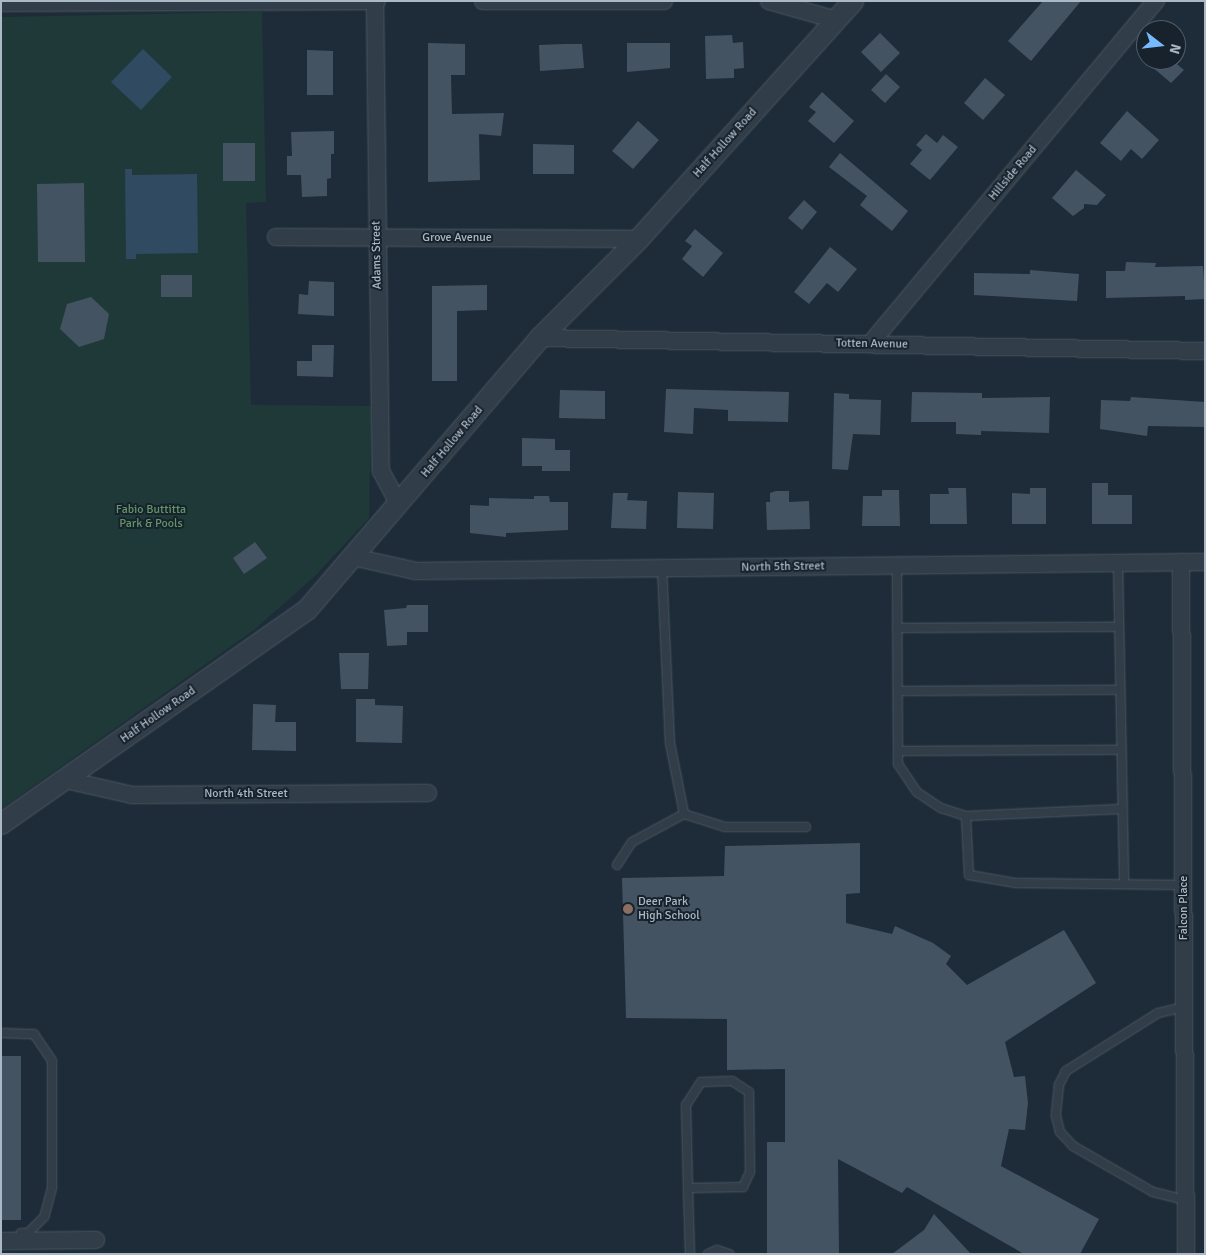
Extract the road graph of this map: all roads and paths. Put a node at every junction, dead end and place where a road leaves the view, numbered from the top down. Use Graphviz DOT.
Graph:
graph roads {
  1 [pos="376,1"];
  2 [pos="483,1"];
  3 [pos="664,1"];
  4 [pos="769,1"];
  5 [pos="852,1"];
  6 [pos="1156,1"];
  7 [pos="21,2"];
  8 [pos="108,2"];
  9 [pos="218,2"];
  10 [pos="1,3"];
  11 [pos="836,20"];
  12 [pos="276,237"];
  13 [pos="377,238"];
  14 [pos="639,239"];
  15 [pos="540,338"];
  16 [pos="870,344"];
  17 [pos="1205,351"];
  18 [pos="399,505"];
  19 [pos="357,558"];
  20 [pos="1181,562"];
  21 [pos="1205,562"];
  22 [pos="1118,563"];
  23 [pos="897,565"];
  24 [pos="662,568"];
  25 [pos="1119,627"];
  26 [pos="897,628"];
  27 [pos="1120,690"];
  28 [pos="898,691"];
  29 [pos="1121,750"];
  30 [pos="898,752"];
  31 [pos="66,780"];
  32 [pos="428,793"];
  33 [pos="1122,809"];
  34 [pos="684,814"];
  35 [pos="966,816"];
  36 [pos="1,824"];
  37 [pos="806,827"];
  38 [pos="617,865"];
  39 [pos="1124,884"];
  40 [pos="1184,885"];
  41 [pos="1184,1007"];
  42 [pos="1,1033"];
  43 [pos="688,1188"];
  44 [pos="1186,1200"];
  45 [pos="1,1233"];
  46 [pos="96,1240"];
  47 [pos="1,1241"];
  48 [pos="690,1254"];
  49 [pos="708,1254"];
  50 [pos="729,1254"];
  51 [pos="1186,1254"];
  1 -- 9 [label="street"];
  1 -- 13 [label="street, Adams Street"];
  2 -- 3 [label="street"];
  4 -- 11 [label="street"];
  5 -- 11 [label="street, Half Hollow Road"];
  6 -- 16 [label="street, Hillside Road"];
  7 -- 8 [label="street"];
  7 -- 10 [label="street"];
  8 -- 9 [label="street"];
  11 -- 14 [label="street, Half Hollow Road"];
  12 -- 13 [label="street, Grove Avenue"];
  13 -- 14 [label="street, Grove Avenue"];
  13 -- 18 [label="street, Adams Street"];
  14 -- 15 [label="street, Half Hollow Road"];
  15 -- 16 [label="street, Totten Avenue"];
  15 -- 18 [label="street, Half Hollow Road"];
  16 -- 17 [label="street, Totten Avenue"];
  18 -- 19 [label="street, Half Hollow Road"];
  19 -- 24 [label="street, North 5th Street"];
  19 -- 31 [label="street, Half Hollow Road"];
  20 -- 21 [label="street, North 5th Street"];
  20 -- 22 [label="street, North 5th Street"];
  20 -- 40 [label="street, Falcon Place"];
  22 -- 23 [label="street, North 5th Street"];
  22 -- 25 [label="lane"];
  23 -- 24 [label="street, North 5th Street"];
  23 -- 26 [label="lane"];
  24 -- 34 [label="lane"];
  25 -- 26 [label="lane"];
  25 -- 27 [label="lane"];
  26 -- 28 [label="lane"];
  27 -- 28 [label="lane"];
  27 -- 29 [label="lane"];
  28 -- 30 [label="lane"];
  29 -- 30 [label="lane"];
  29 -- 33 [label="lane"];
  30 -- 35 [label="lane"];
  31 -- 32 [label="street, North 4th Street"];
  31 -- 36 [label="street, Half Hollow Road"];
  33 -- 35 [label="lane"];
  33 -- 39 [label="lane"];
  34 -- 37 [label="lane"];
  34 -- 38 [label="lane"];
  35 -- 39 [label="lane"];
  39 -- 40 [label="lane"];
  40 -- 41 [label="street, Falcon Place"];
  41 -- 44 [label="street, Falcon Place"];
  41 -- 44 [label="lane"];
  42 -- 45 [label="lane"];
  43 -- 43 [label="lane"];
  43 -- 48 [label="lane"];
  44 -- 51 [label="street, Falcon Place"];
  46 -- 47 [label="street"];
  49 -- 50 [label="lane"];
}
